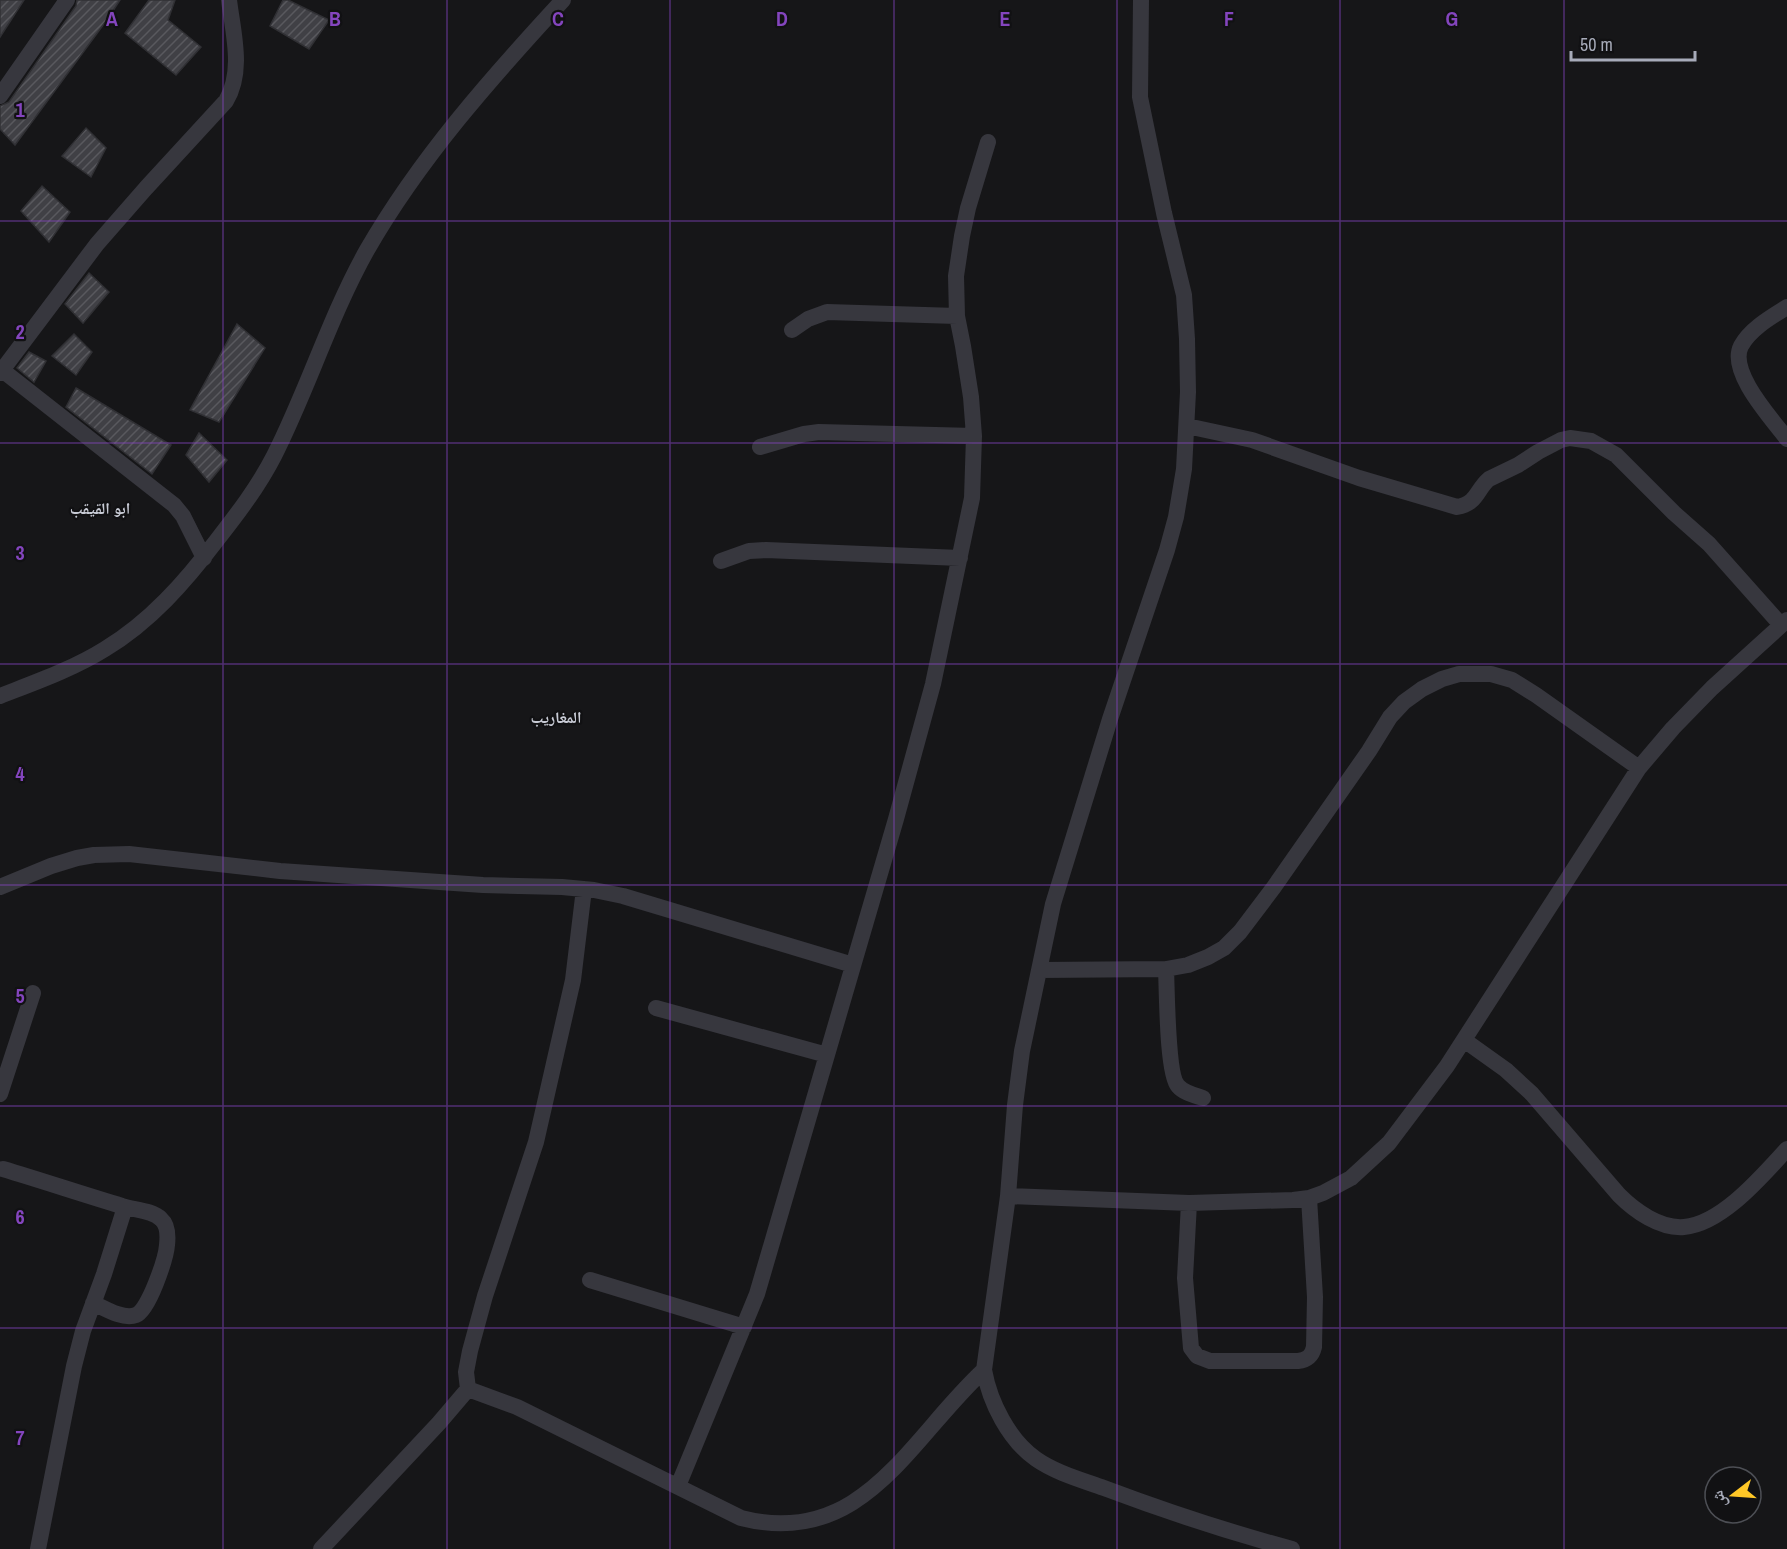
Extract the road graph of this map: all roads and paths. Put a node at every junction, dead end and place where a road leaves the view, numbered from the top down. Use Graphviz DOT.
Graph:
graph roads {
  1 [pos="67,0"];
  2 [pos="229,0"];
  3 [pos="563,0"];
  4 [pos="1141,0"];
  5 [pos="0,96"];
  6 [pos="988,142"];
  7 [pos="1787,307"];
  8 [pos="957,316"];
  9 [pos="792,330"];
  10 [pos="1,372"];
  11 [pos="1187,426"];
  12 [pos="974,436"];
  13 [pos="1787,439"];
  14 [pos="760,447"];
  15 [pos="204,558"];
  16 [pos="960,558"];
  17 [pos="720,561"];
  18 [pos="1784,622"];
  19 [pos="0,696"];
  20 [pos="1639,768"];
  21 [pos="0,887"];
  22 [pos="584,889"];
  23 [pos="853,965"];
  24 [pos="1166,969"];
  25 [pos="1041,970"];
  26 [pos="33,993"];
  27 [pos="656,1008"];
  28 [pos="1464,1040"];
  29 [pos="827,1054"];
  30 [pos="0,1094"];
  31 [pos="1203,1098"];
  32 [pos="1787,1149"];
  33 [pos="3,1169"];
  34 [pos="1008,1196"];
  35 [pos="1309,1198"];
  36 [pos="1189,1203"];
  37 [pos="125,1207"];
  38 [pos="590,1280"];
  39 [pos="93,1304"];
  40 [pos="744,1327"];
  41 [pos="984,1370"];
  42 [pos="468,1389"];
  43 [pos="678,1486"];
  44 [pos="38,1549"];
  45 [pos="321,1549"];
  46 [pos="1292,1549"];
  1 -- 5 [label="street"];
  2 -- 10 [label="street"];
  3 -- 15 [label="street"];
  4 -- 11 [label="street"];
  6 -- 8 [label="street"];
  7 -- 13 [label="street"];
  8 -- 9 [label="street"];
  8 -- 12 [label="street"];
  10 -- 15 [label="street"];
  11 -- 18 [label="street"];
  11 -- 25 [label="street"];
  12 -- 14 [label="street"];
  12 -- 16 [label="street"];
  15 -- 19 [label="street"];
  16 -- 17 [label="street"];
  16 -- 23 [label="street"];
  18 -- 20 [label="street"];
  20 -- 24 [label="street"];
  20 -- 28 [label="street"];
  21 -- 22 [label="street"];
  22 -- 23 [label="street"];
  22 -- 42 [label="street"];
  23 -- 29 [label="street"];
  24 -- 25 [label="street"];
  24 -- 31 [label="street"];
  25 -- 34 [label="street"];
  26 -- 30 [label="street"];
  27 -- 29 [label="street"];
  28 -- 32 [label="street"];
  28 -- 35 [label="street"];
  29 -- 40 [label="street"];
  33 -- 37 [label="street"];
  34 -- 36 [label="street"];
  34 -- 41 [label="street"];
  35 -- 36 [label="street"];
  35 -- 36 [label="street"];
  37 -- 39 [label="street"];
  37 -- 39 [label="street"];
  38 -- 40 [label="street"];
  39 -- 44 [label="street"];
  40 -- 43 [label="street"];
  41 -- 43 [label="street"];
  41 -- 46 [label="street"];
  42 -- 43 [label="street"];
  42 -- 45 [label="street"];
}
